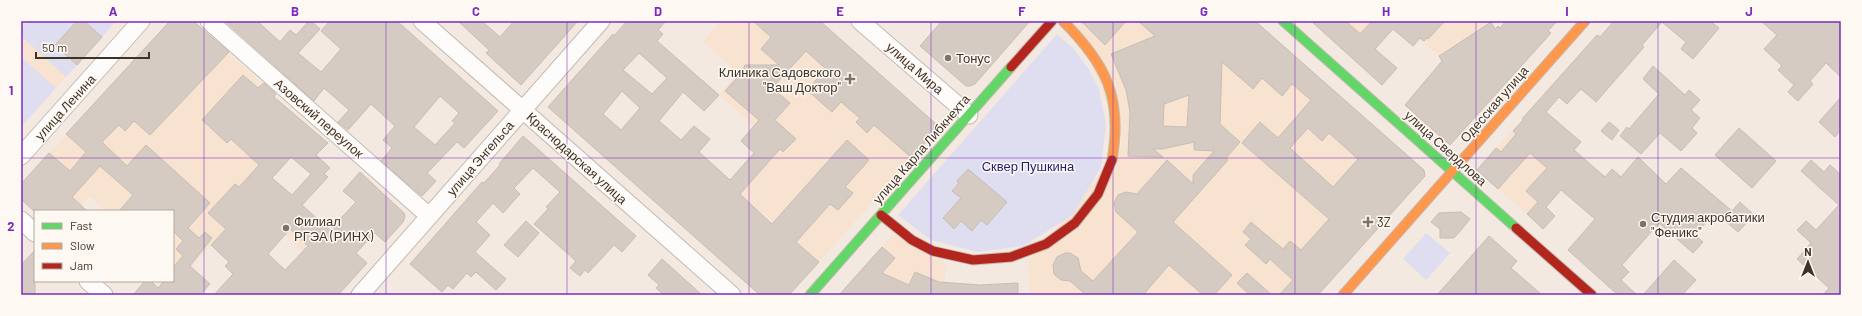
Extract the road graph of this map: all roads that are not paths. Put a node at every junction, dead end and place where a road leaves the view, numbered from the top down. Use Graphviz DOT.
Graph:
graph roads {
  1 [pos="141,21"];
  2 [pos="209,21"];
  3 [pos="422,21"];
  4 [pos="601,21"];
  5 [pos="860,21"];
  6 [pos="1052,21"];
  7 [pos="1063,21"];
  8 [pos="1284,21"];
  9 [pos="1585,21"];
  10 [pos="523,110"];
  11 [pos="969,115"];
  12 [pos="21,156"];
  13 [pos="1452,171"];
  14 [pos="881,215"];
  15 [pos="429,216"];
  16 [pos="21,220"];
  17 [pos="34,232"];
  18 [pos="89,282"];
  19 [pos="104,295"];
  20 [pos="360,295"];
  21 [pos="732,295"];
  22 [pos="810,295"];
  23 [pos="1343,295"];
  24 [pos="1592,295"];
  1 -- 12 [label="street, улица Ленина"];
  2 -- 15 [label="street, Азовский переулок"];
  3 -- 10 [label="street, Краснодарская улица"];
  4 -- 10 [label="street, улица Энгельса"];
  5 -- 11 [label="street, улица Мира"];
  6 -- 11 [label="street, улица Карла Либкнехта"];
  7 -- 14 [label="street"];
  8 -- 13 [label="street, улица Свердлова"];
  9 -- 13 [label="street, Одесская улица"];
  10 -- 15 [label="street, улица Энгельса"];
  10 -- 21 [label="street, Краснодарская улица"];
  11 -- 14 [label="street, улица Карла Либкнехта"];
  13 -- 23 [label="street, Одесская улица"];
  13 -- 24 [label="street, улица Свердлова"];
  14 -- 22 [label="street, улица Карла Либкнехта"];
  15 -- 20 [label="street, улица Энгельса"];
  16 -- 17 [label="street"];
  18 -- 19 [label="street"];
}
